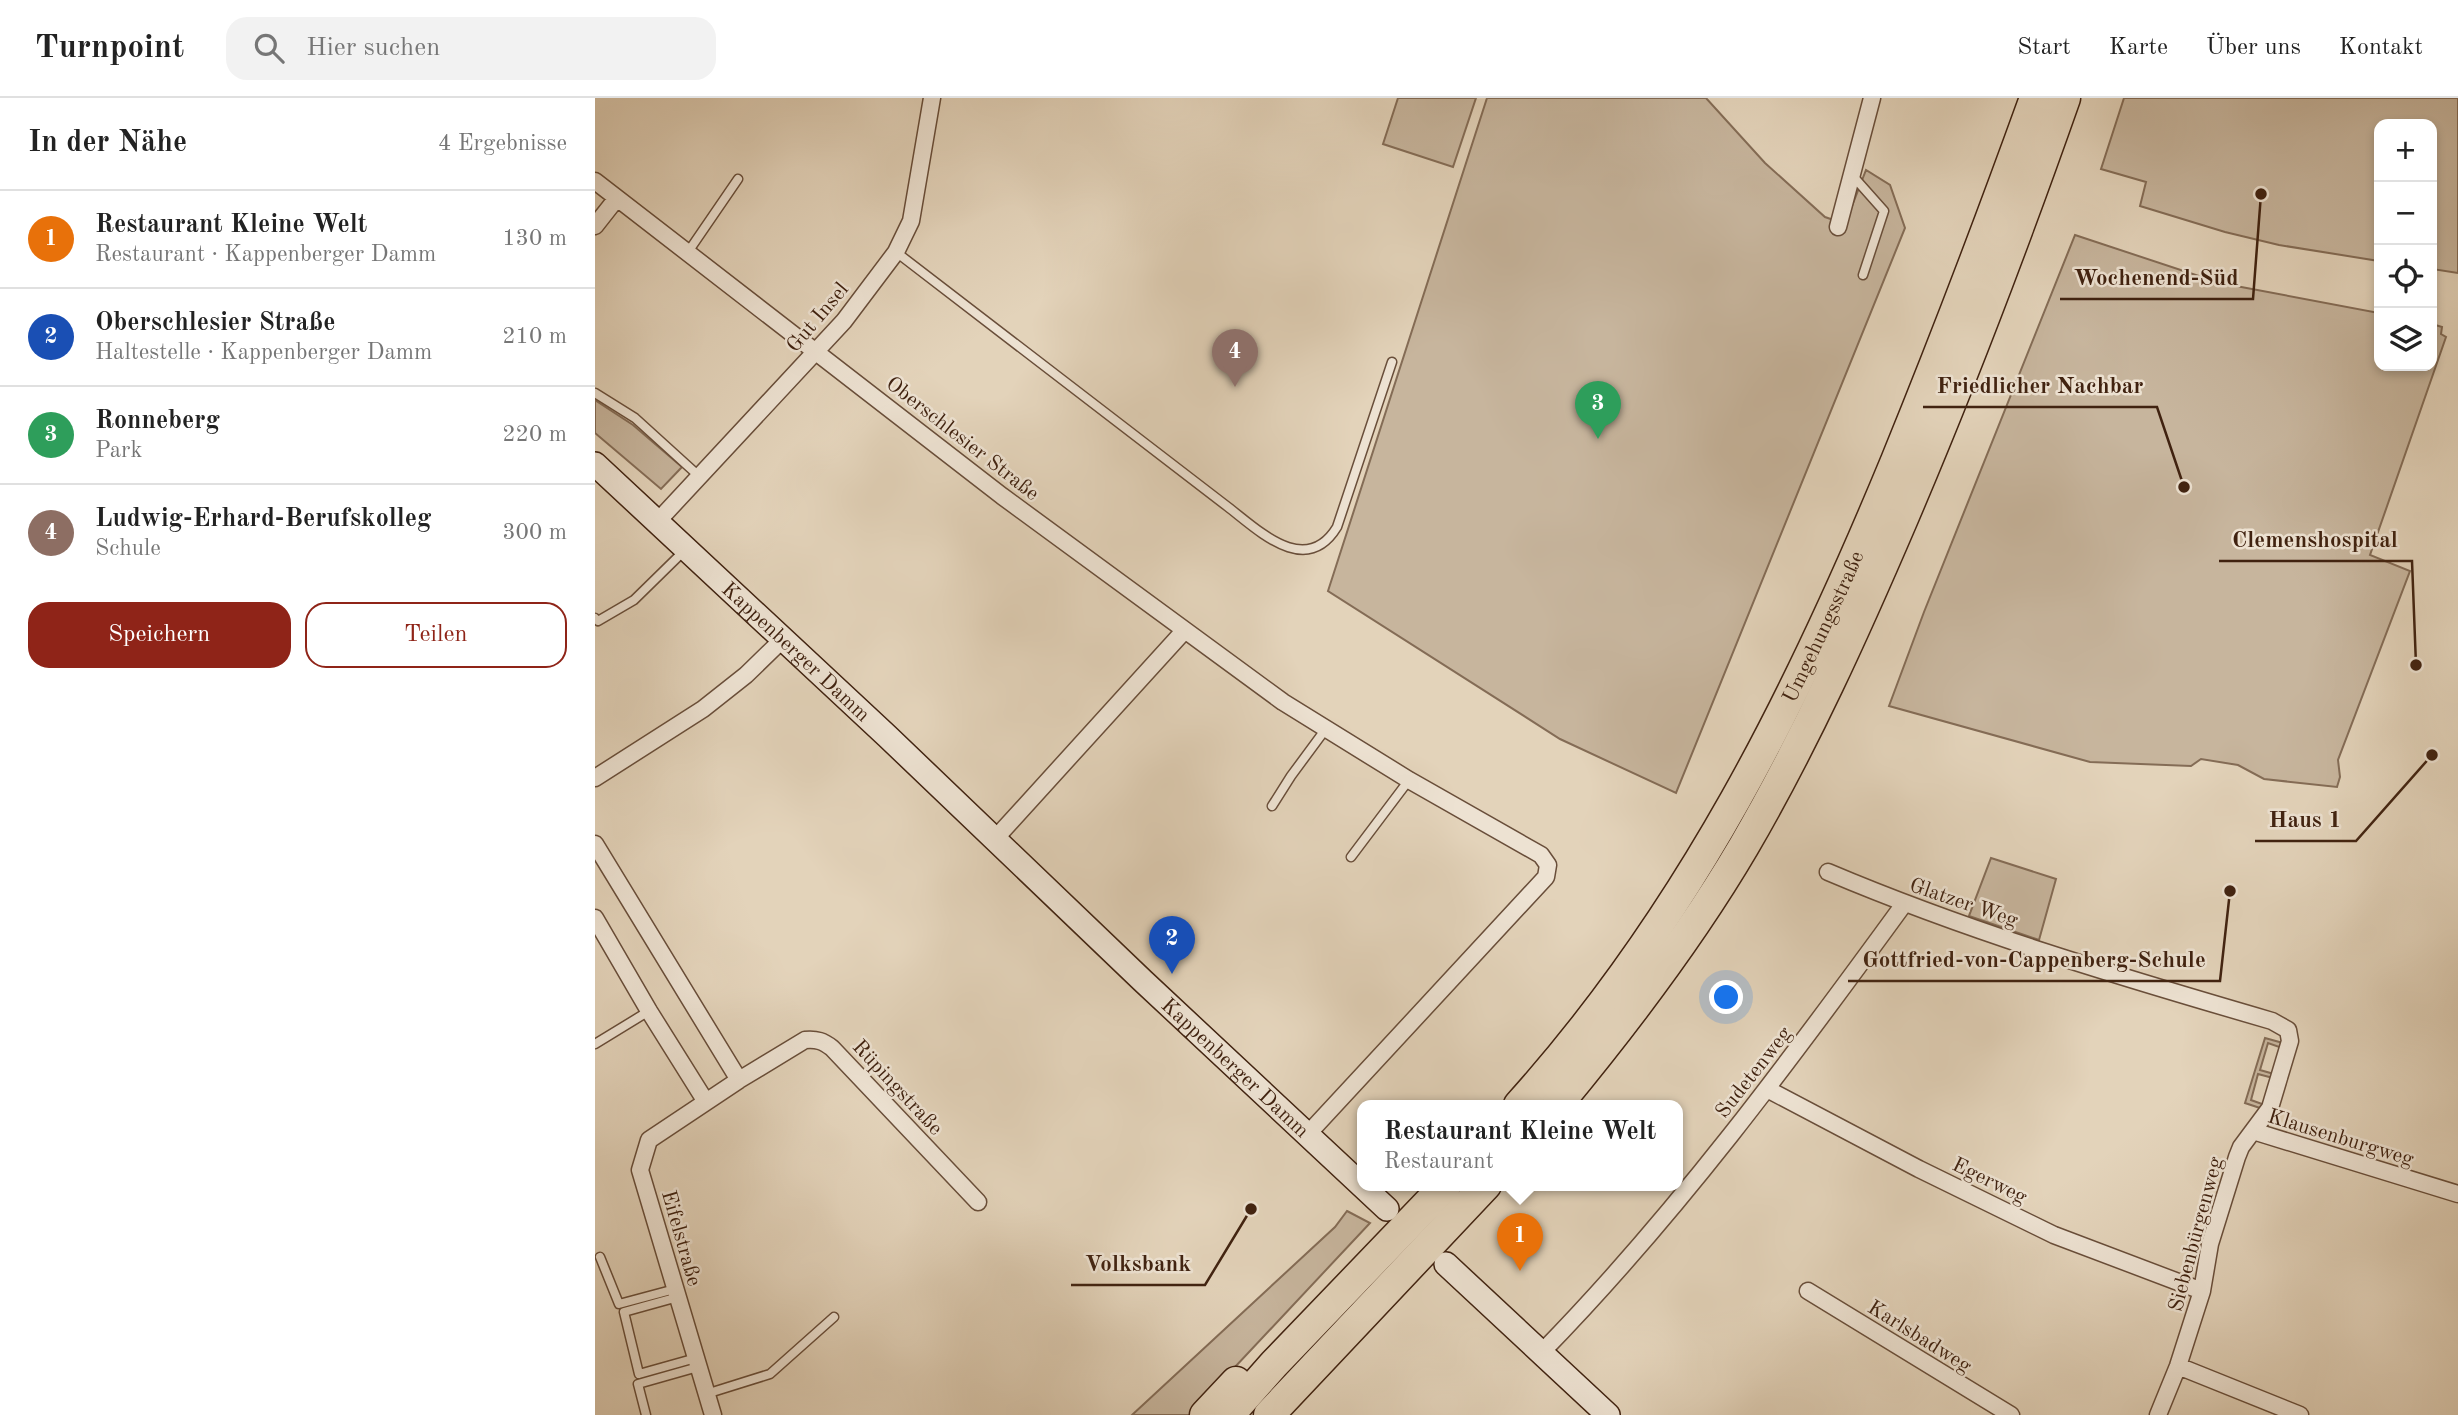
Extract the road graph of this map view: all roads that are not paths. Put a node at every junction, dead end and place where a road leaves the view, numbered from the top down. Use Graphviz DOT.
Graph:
graph roads {
  1 [pos="932,98"];
  2 [pos="1872,98"];
  3 [pos="2035,98"];
  4 [pos="2065,98"];
  5 [pos="1852,175"];
  6 [pos="738,179"];
  7 [pos="595,181"];
  8 [pos="617,198"];
  9 [pos="595,226"];
  10 [pos="1838,227"];
  11 [pos="688,252"];
  12 [pos="896,252"];
  13 [pos="1863,275"];
  14 [pos="817,352"];
  15 [pos="1392,362"];
  16 [pos="595,393"];
  17 [pos="595,464"];
  18 [pos="700,477"];
  19 [pos="657,522"];
  20 [pos="685,549"];
  21 [pos="595,618"];
  22 [pos="1184,631"];
  23 [pos="782,640"];
  24 [pos="1325,730"];
  25 [pos="595,778"];
  26 [pos="1409,780"];
  27 [pos="1272,806"];
  28 [pos="994,840"];
  29 [pos="595,844"];
  30 [pos="1351,858"];
  31 [pos="1828,872"];
  32 [pos="1904,904"];
  33 [pos="595,918"];
  34 [pos="649,1011"];
  35 [pos="2288,1030"];
  36 [pos="595,1044"];
  37 [pos="739,1080"];
  38 [pos="1767,1088"];
  39 [pos="1523,1100"];
  40 [pos="1561,1100"];
  41 [pos="706,1102"];
  42 [pos="2253,1131"];
  43 [pos="1306,1136"];
  44 [pos="1357,1182"];
  45 [pos="1367,1191"];
  46 [pos="1440,1191"];
  47 [pos="1480,1191"];
  48 [pos="2458,1194"];
  49 [pos="978,1202"];
  50 [pos="1387,1209"];
  51 [pos="600,1257"];
  52 [pos="1446,1264"];
  53 [pos="1389,1289"];
  54 [pos="1808,1291"];
  55 [pos="2202,1291"];
  56 [pos="676,1293"];
  57 [pos="834,1317"];
  58 [pos="1301,1336"];
  59 [pos="1542,1352"];
  60 [pos="697,1363"];
  61 [pos="2178,1366"];
  62 [pos="706,1394"];
  63 [pos="646,1415"];
  64 [pos="713,1415"];
  65 [pos="1205,1415"];
  66 [pos="1229,1415"];
  67 [pos="1269,1415"];
  68 [pos="1293,1415"];
  69 [pos="1608,1415"];
  70 [pos="2011,1415"];
  71 [pos="2158,1415"];
  72 [pos="2300,1415"];
  1 -- 12 [label="street, Gut Insel"];
  2 -- 5 [label="street"];
  3 -- 39 [label="highway, Umgehungsstraße"];
  4 -- 40 [label="highway, Umgehungsstraße"];
  5 -- 10 [label="street"];
  5 -- 13 [label="lane"];
  6 -- 11 [label="lane"];
  7 -- 8 [label="street, Oberschlesier Straße"];
  8 -- 9 [label="street"];
  8 -- 11 [label="street, Oberschlesier Straße"];
  11 -- 14 [label="street, Oberschlesier Straße"];
  12 -- 14 [label="street, Gut Insel"];
  12 -- 15 [label="lane"];
  14 -- 18 [label="street, Gut Insel"];
  14 -- 22 [label="street, Oberschlesier Straße"];
  16 -- 18 [label="lane"];
  17 -- 19 [label="main road, Kappenberger Damm"];
  18 -- 19 [label="street, Gut Insel"];
  19 -- 20 [label="main road, Kappenberger Damm"];
  20 -- 21 [label="lane"];
  20 -- 23 [label="main road, Kappenberger Damm"];
  22 -- 24 [label="street, Oberschlesier Straße"];
  22 -- 28 [label="street"];
  23 -- 25 [label="street"];
  23 -- 28 [label="main road, Kappenberger Damm"];
  24 -- 26 [label="street, Oberschlesier Straße"];
  24 -- 27 [label="lane"];
  26 -- 30 [label="lane"];
  26 -- 43 [label="street, Oberschlesier Straße"];
  28 -- 43 [label="main road, Kappenberger Damm"];
  29 -- 37 [label="street"];
  31 -- 32 [label="street, Glatzer Weg"];
  32 -- 35 [label="street, Glatzer Weg"];
  32 -- 38 [label="street, Sudetenweg"];
  33 -- 34 [label="street"];
  34 -- 36 [label="lane"];
  34 -- 41 [label="street"];
  35 -- 42 [label="street, Siebenbürgenweg"];
  37 -- 41 [label="street, Rüpingstraße"];
  37 -- 49 [label="street, Rüpingstraße"];
  38 -- 55 [label="street, Egerweg"];
  38 -- 59 [label="street, Sudetenweg"];
  41 -- 56 [label="street, Eifelstraße"];
  42 -- 48 [label="street, Klausenburgweg"];
  42 -- 55 [label="street, Siebenbürgenweg"];
  43 -- 44 [label="main road, Kappenberger Damm"];
  45 -- 50 [label="main road, Kappenberger Damm"];
  46 -- 58 [label="highway"];
  47 -- 53 [label="highway"];
  51 -- 56 [label="lane"];
  52 -- 59 [label="main road"];
  53 -- 67 [label="highway"];
  53 -- 68 [label="highway"];
  54 -- 70 [label="street, Karlsbadweg"];
  55 -- 61 [label="street, Siebenbürgenweg"];
  56 -- 60 [label="street, Eifelstraße"];
  56 -- 60 [label="lane"];
  57 -- 62 [label="lane"];
  58 -- 65 [label="highway"];
  58 -- 66 [label="highway"];
  59 -- 69 [label="main road"];
  60 -- 62 [label="street, Eifelstraße"];
  60 -- 63 [label="lane"];
  61 -- 71 [label="street, Siebenbürgenweg"];
  61 -- 72 [label="street"];
  62 -- 64 [label="street, Eifelstraße"];
}
